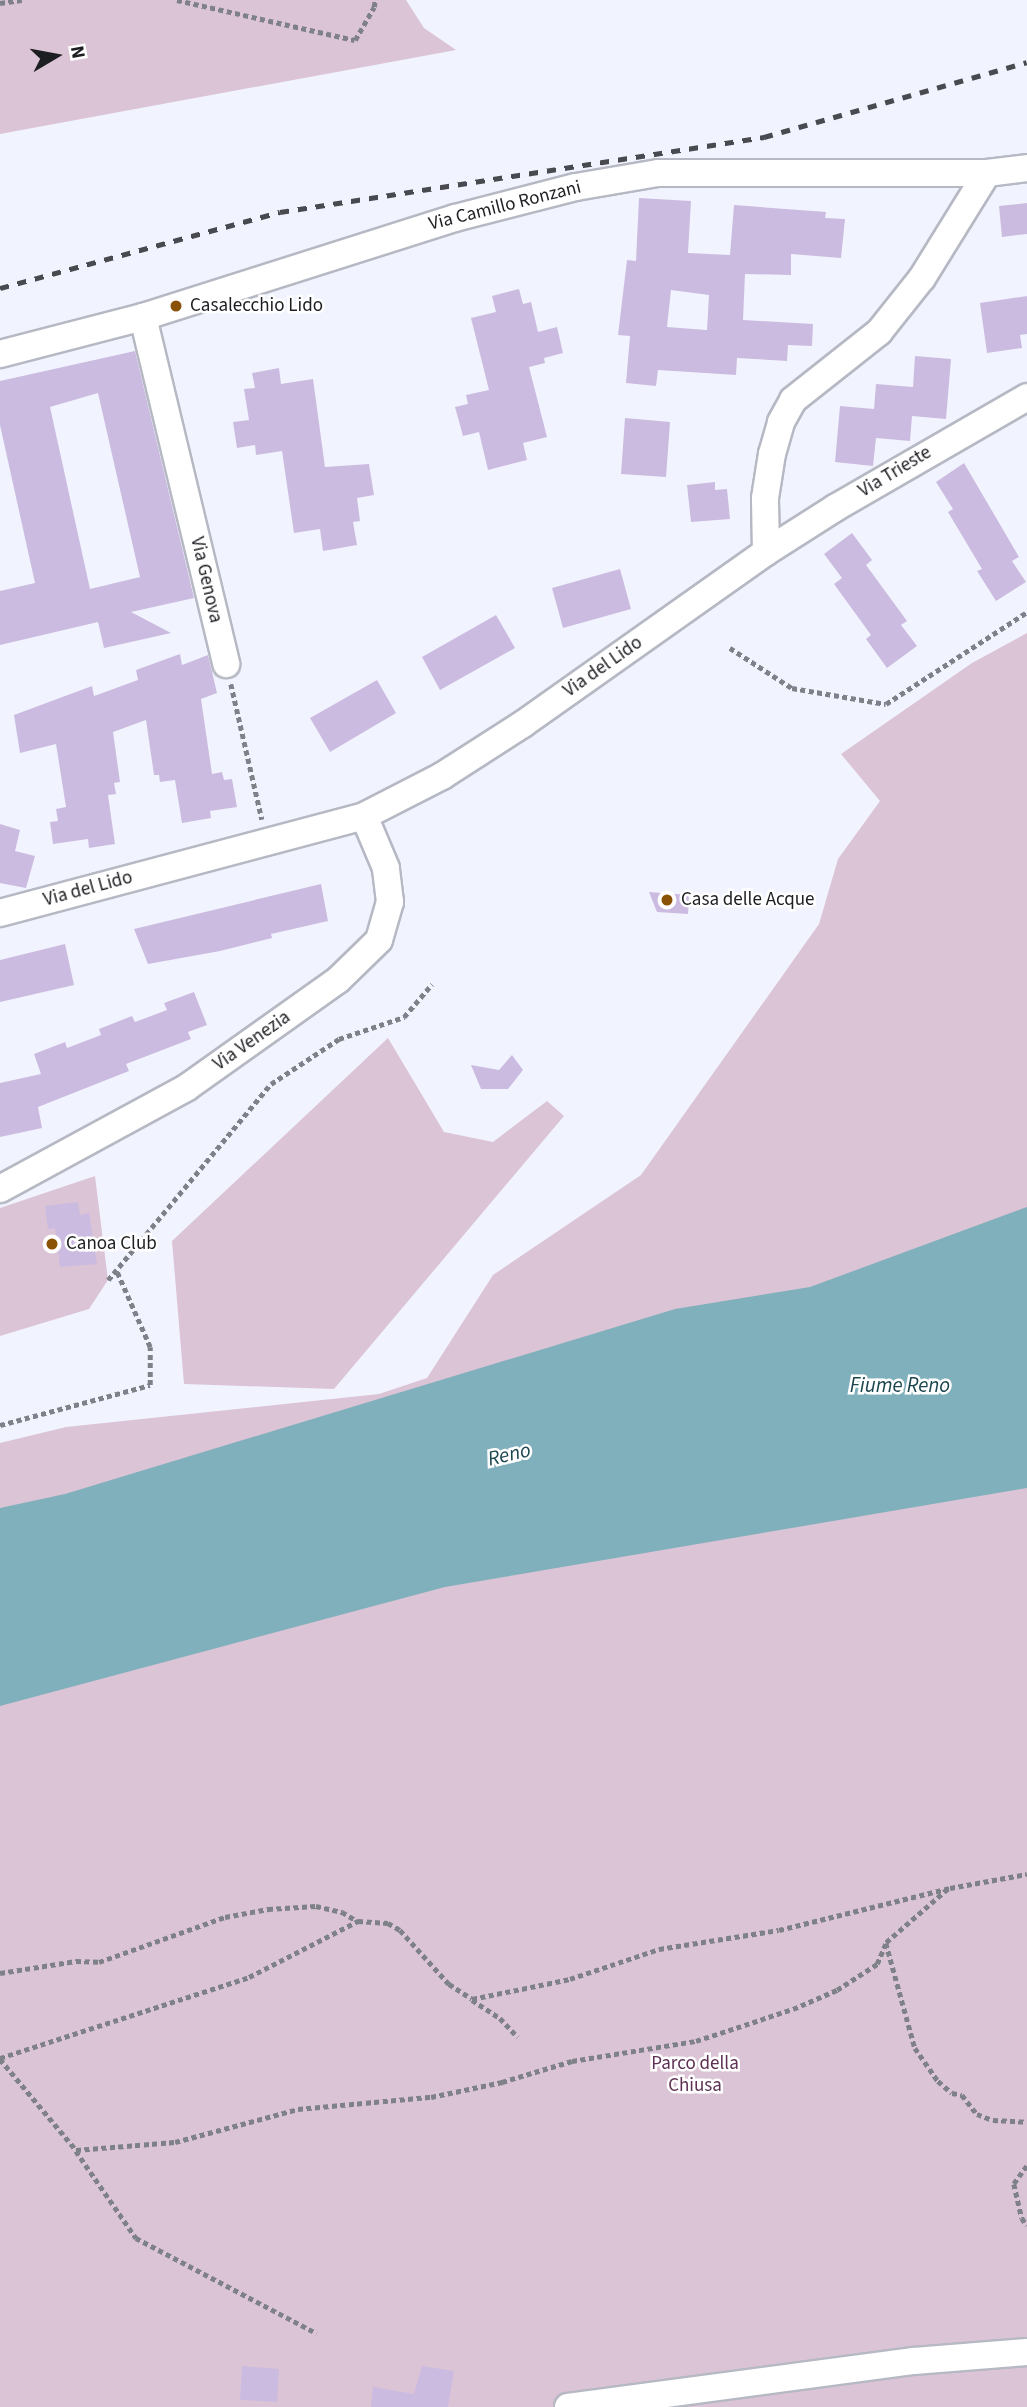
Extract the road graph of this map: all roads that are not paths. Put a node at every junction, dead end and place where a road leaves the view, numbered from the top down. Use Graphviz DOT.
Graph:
graph roads {
  1 [pos="1027,169"];
  2 [pos="987,173"];
  3 [pos="143,317"];
  4 [pos="0,354"];
  5 [pos="1027,397"];
  6 [pos="766,552"];
  7 [pos="226,664"];
  8 [pos="364,816"];
  9 [pos="0,913"];
  10 [pos="0,1189"];
  11 [pos="1027,2352"];
  12 [pos="568,2407"];
  1 -- 2 [label="street, Via Camillo Ronzani"];
  2 -- 3 [label="street, Via Camillo Ronzani"];
  2 -- 6 [label="street"];
  3 -- 4 [label="street, Via Camillo Ronzani"];
  3 -- 7 [label="street, Via Genova"];
  5 -- 6 [label="street, Via Trieste"];
  6 -- 8 [label="street, Via del Lido"];
  8 -- 9 [label="street, Via del Lido"];
  8 -- 10 [label="street, Via Venezia"];
  11 -- 12 [label="street"];
}
